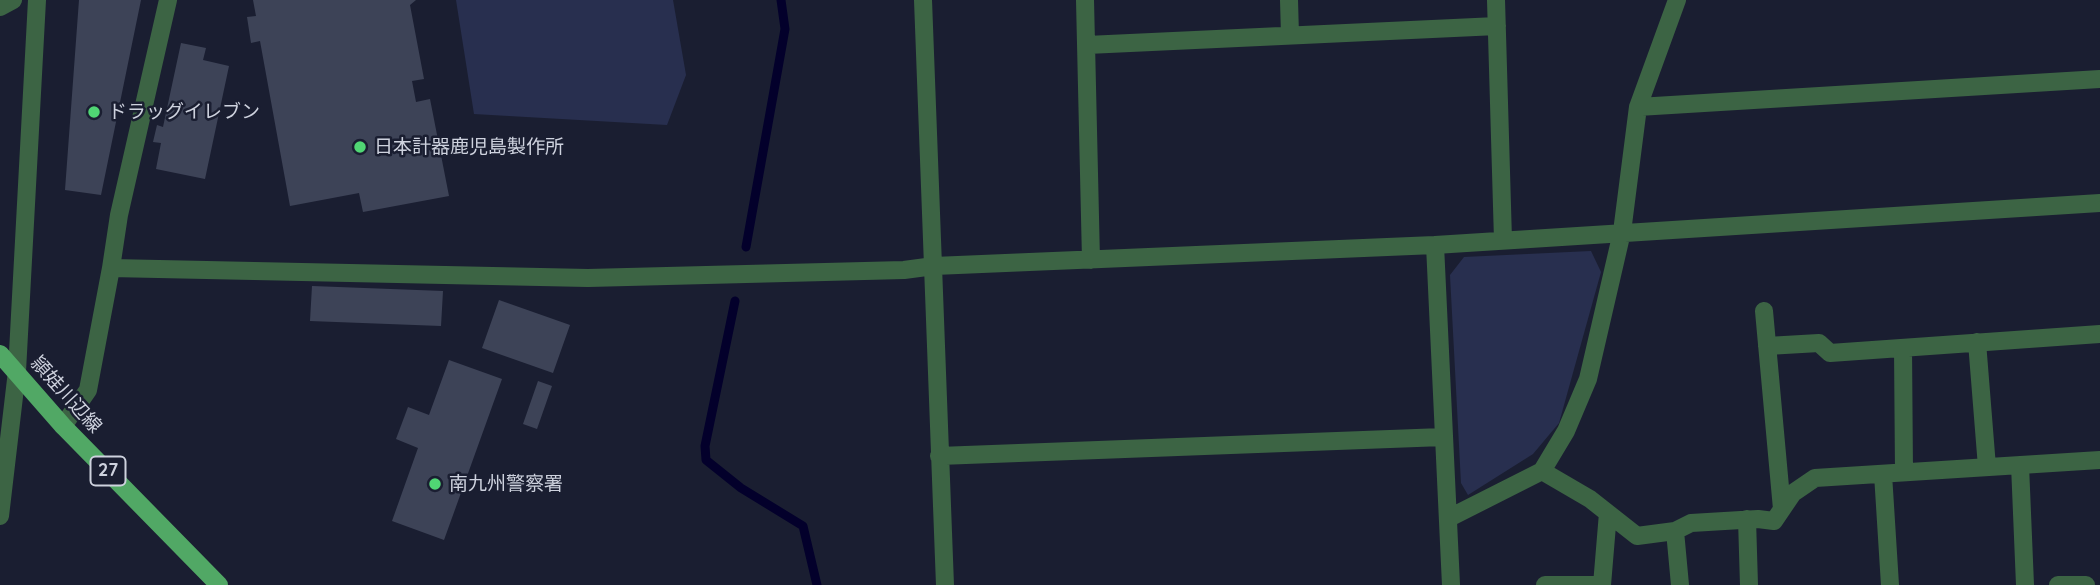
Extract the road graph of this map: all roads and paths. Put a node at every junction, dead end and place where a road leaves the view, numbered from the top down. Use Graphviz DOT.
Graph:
graph roads {
  1 [pos="13,0"];
  2 [pos="37,0"];
  3 [pos="168,0"];
  4 [pos="923,0"];
  5 [pos="1085,0"];
  6 [pos="1289,0"];
  7 [pos="1496,0"];
  8 [pos="1677,0"];
  9 [pos="0,7"];
  10 [pos="1497,26"];
  11 [pos="1290,35"];
  12 [pos="1087,45"];
  13 [pos="2100,79"];
  14 [pos="1638,107"];
  15 [pos="2100,203"];
  16 [pos="1622,232"];
  17 [pos="1503,240"];
  18 [pos="1435,245"];
  19 [pos="1091,260"];
  20 [pos="934,266"];
  21 [pos="111,268"];
  22 [pos="1763,311"];
  23 [pos="2100,334"];
  24 [pos="1977,342"];
  25 [pos="1767,346"];
  26 [pos="1903,348"];
  27 [pos="0,354"];
  28 [pos="17,371"];
  29 [pos="63,426"];
  30 [pos="1443,437"];
  31 [pos="939,456"];
  32 [pos="2100,460"];
  33 [pos="2020,465"];
  34 [pos="1987,467"];
  35 [pos="1542,471"];
  36 [pos="1904,472"];
  37 [pos="1883,474"];
  38 [pos="1782,509"];
  39 [pos="1608,513"];
  40 [pos="0,516"];
  41 [pos="1450,518"];
  42 [pos="1747,519"];
  43 [pos="1675,531"];
  44 [pos="219,585"];
  45 [pos="945,585"];
  46 [pos="1451,585"];
  47 [pos="1545,585"];
  48 [pos="1593,585"];
  49 [pos="1602,585"];
  50 [pos="1680,585"];
  51 [pos="1749,585"];
  52 [pos="1890,585"];
  53 [pos="2025,585"];
  54 [pos="2058,585"];
  55 [pos="2086,585"];
  1 -- 9 [label="street"];
  2 -- 28 [label="street"];
  3 -- 21 [label="street"];
  4 -- 20 [label="street"];
  5 -- 12 [label="street"];
  6 -- 11 [label="street"];
  7 -- 10 [label="street"];
  8 -- 14 [label="street"];
  10 -- 11 [label="street"];
  10 -- 17 [label="street"];
  11 -- 12 [label="street"];
  12 -- 19 [label="street"];
  13 -- 14 [label="street"];
  14 -- 16 [label="street"];
  15 -- 16 [label="street"];
  16 -- 17 [label="street"];
  16 -- 35 [label="street"];
  17 -- 18 [label="street"];
  18 -- 19 [label="street"];
  18 -- 30 [label="street"];
  19 -- 20 [label="street"];
  20 -- 21 [label="street"];
  20 -- 31 [label="street"];
  21 -- 29 [label="street"];
  22 -- 25 [label="street"];
  23 -- 24 [label="street"];
  24 -- 26 [label="street"];
  24 -- 34 [label="street"];
  25 -- 26 [label="street"];
  25 -- 38 [label="street"];
  26 -- 36 [label="street"];
  27 -- 28 [label="main road, 頴娃川辺線 / 27"];
  28 -- 29 [label="main road, 頴娃川辺線 / 27"];
  28 -- 40 [label="street"];
  29 -- 44 [label="main road, 頴娃川辺線 / 27"];
  30 -- 31 [label="street"];
  30 -- 41 [label="street"];
  31 -- 45 [label="street"];
  32 -- 33 [label="street"];
  33 -- 34 [label="street"];
  33 -- 53 [label="street"];
  34 -- 36 [label="street"];
  35 -- 39 [label="street"];
  35 -- 41 [label="street"];
  36 -- 37 [label="street"];
  37 -- 38 [label="street"];
  37 -- 52 [label="street"];
  38 -- 42 [label="street"];
  39 -- 43 [label="street"];
  39 -- 49 [label="street"];
  41 -- 46 [label="street"];
  42 -- 43 [label="street"];
  42 -- 51 [label="street"];
  43 -- 50 [label="street"];
  47 -- 48 [label="street"];
  54 -- 55 [label="street"];
}
